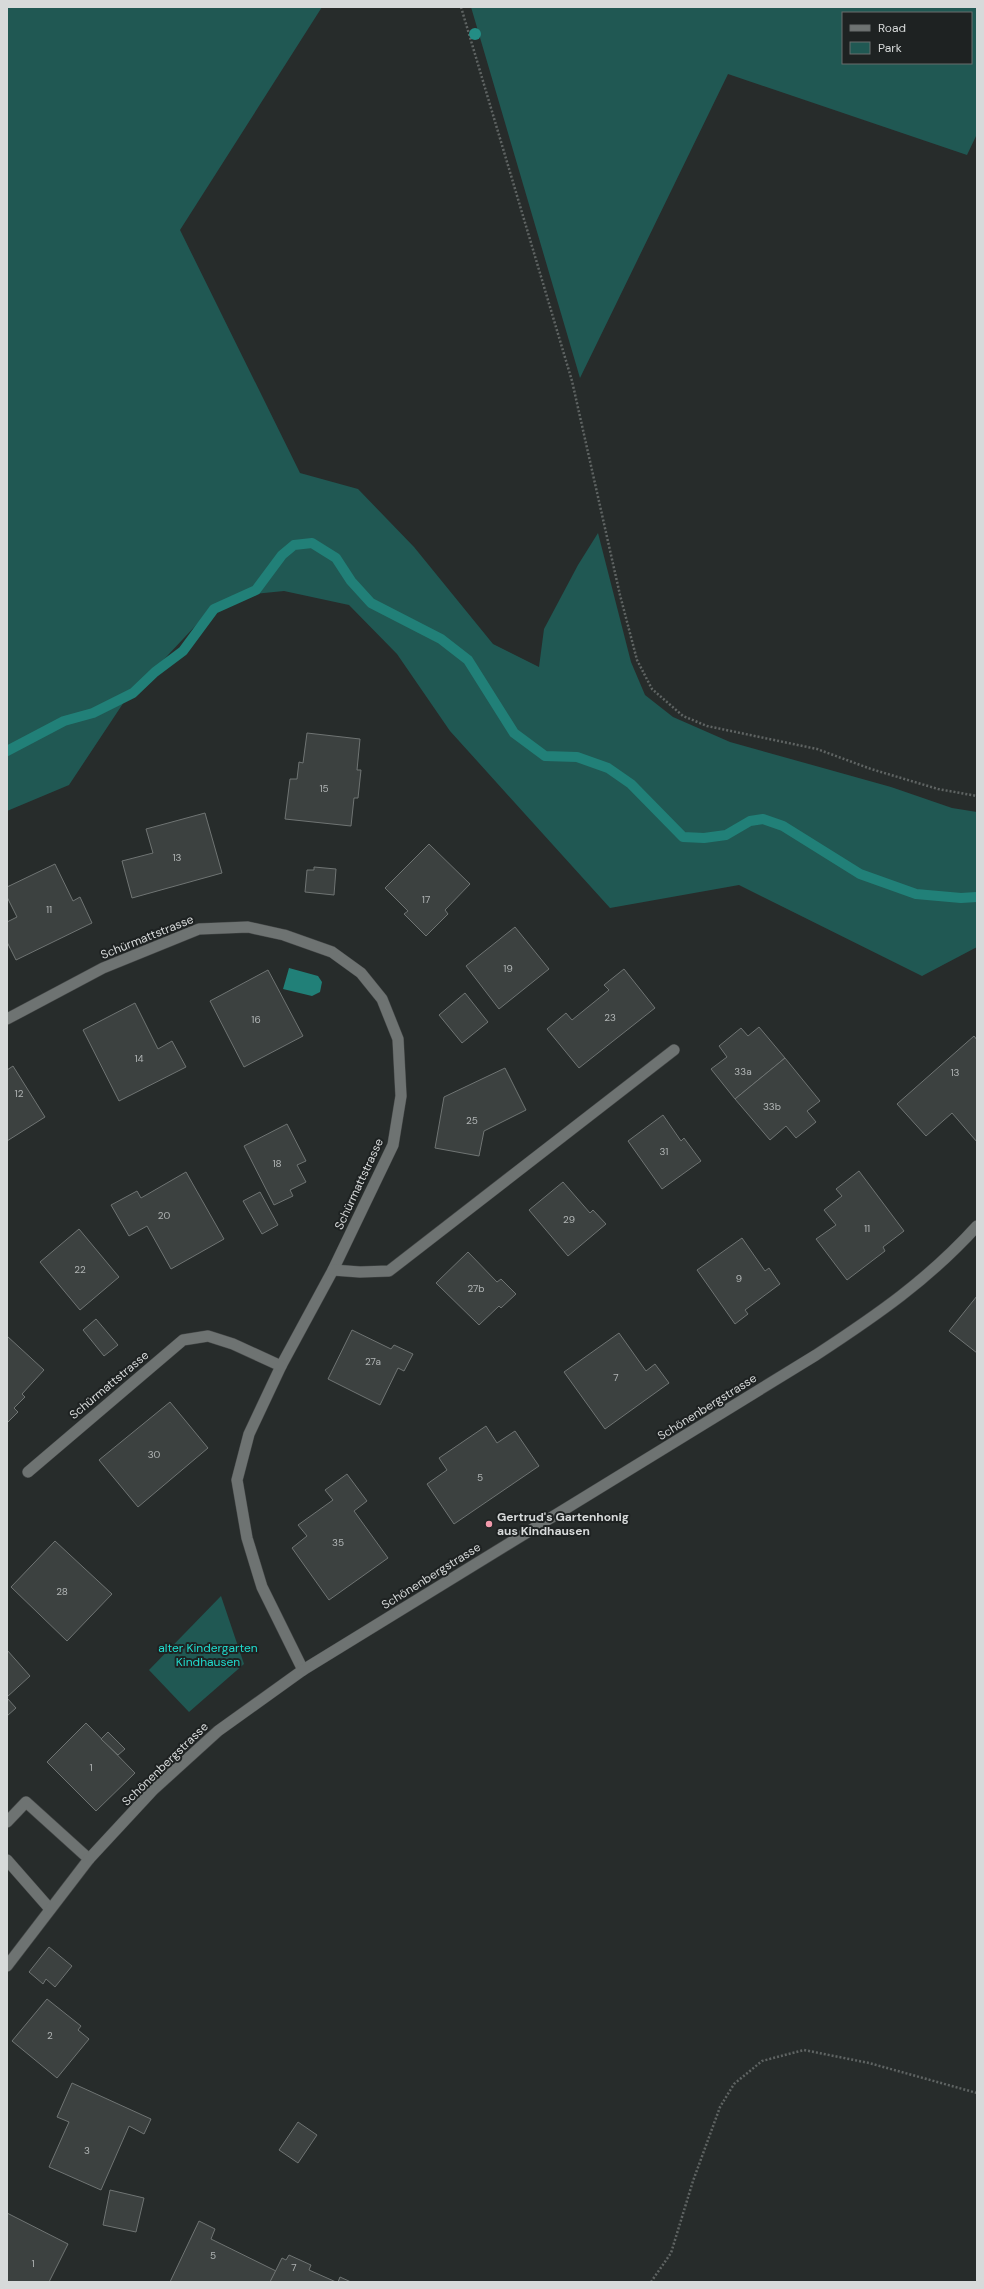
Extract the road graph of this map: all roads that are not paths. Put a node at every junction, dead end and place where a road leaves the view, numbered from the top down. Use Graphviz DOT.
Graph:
graph roads {
  1 [pos="7,1019"];
  2 [pos="674,1050"];
  3 [pos="977,1226"];
  4 [pos="333,1270"];
  5 [pos="281,1366"];
  6 [pos="28,1472"];
  7 [pos="303,1670"];
  8 [pos="7,1822"];
  9 [pos="89,1859"];
  10 [pos="7,1860"];
  11 [pos="50,1909"];
  12 [pos="7,1966"];
  1 -- 4 [label="street, Schürmattstrasse"];
  2 -- 4 [label="street"];
  3 -- 7 [label="street, Schönenbergstrasse"];
  4 -- 5 [label="street, Schürmattstrasse"];
  5 -- 6 [label="street, Schürmattstrasse"];
  5 -- 7 [label="street, Schürmattstrasse"];
  7 -- 9 [label="street, Schönenbergstrasse"];
  8 -- 9 [label="street"];
  9 -- 11 [label="street, Schönenbergstrasse"];
  10 -- 11 [label="street"];
  11 -- 12 [label="street, Schönenbergstrasse"];
}
